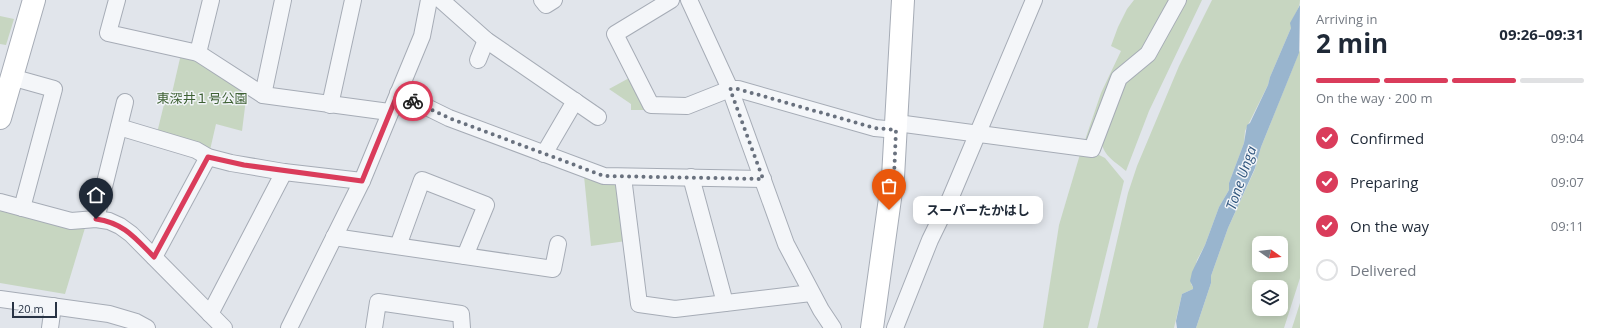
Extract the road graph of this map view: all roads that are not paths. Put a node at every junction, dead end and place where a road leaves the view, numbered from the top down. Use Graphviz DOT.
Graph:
graph roads {
  1 [pos="34,0"];
  2 [pos="117,0"];
  3 [pos="211,0"];
  4 [pos="283,0"];
  5 [pos="353,0"];
  6 [pos="429,0"];
  7 [pos="441,0"];
  8 [pos="542,0"];
  9 [pos="554,0"];
  10 [pos="671,0"];
  11 [pos="688,0"];
  12 [pos="903,0"];
  13 [pos="1034,0"];
  14 [pos="1178,0"];
  15 [pos="486,40"];
  16 [pos="198,53"];
  17 [pos="478,60"];
  18 [pos="11,77"];
  19 [pos="730,89"];
  20 [pos="398,93"];
  21 [pos="263,95"];
  22 [pos="575,101"];
  23 [pos="125,102"];
  24 [pos="330,105"];
  25 [pos="1,107"];
  26 [pos="389,112"];
  27 [pos="598,117"];
  28 [pos="119,127"];
  29 [pos="897,127"];
  30 [pos="978,134"];
  31 [pos="544,154"];
  32 [pos="208,157"];
  33 [pos="284,172"];
  34 [pos="623,177"];
  35 [pos="691,177"];
  36 [pos="763,179"];
  37 [pos="362,181"];
  38 [pos="0,202"];
  39 [pos="22,208"];
  40 [pos="96,219"];
  41 [pos="334,237"];
  42 [pos="558,244"];
  43 [pos="398,246"];
  44 [pos="465,256"];
  45 [pos="154,257"];
  46 [pos="811,293"];
  47 [pos="0,299"];
  48 [pos="725,303"];
  49 [pos="53,306"];
  50 [pos="210,314"];
  51 [pos="50,328"];
  52 [pos="147,328"];
  53 [pos="224,328"];
  54 [pos="289,328"];
  55 [pos="374,328"];
  56 [pos="462,328"];
  57 [pos="833,328"];
  58 [pos="872,328"];
  59 [pos="895,328"];
  1 -- 18 [label="street"];
  2 -- 16 [label="street"];
  3 -- 16 [label="street"];
  4 -- 21 [label="street"];
  5 -- 24 [label="street"];
  6 -- 20 [label="street"];
  7 -- 15 [label="street"];
  8 -- 9 [label="street"];
  10 -- 19 [label="street"];
  11 -- 19 [label="street"];
  12 -- 29 [label="street"];
  13 -- 30 [label="street"];
  14 -- 30 [label="street"];
  15 -- 17 [label="street"];
  15 -- 22 [label="street"];
  16 -- 21 [label="street"];
  18 -- 25 [label="street"];
  18 -- 39 [label="street"];
  19 -- 29 [label="street"];
  19 -- 36 [label="street"];
  20 -- 26 [label="street"];
  20 -- 31 [label="street"];
  21 -- 24 [label="street"];
  22 -- 27 [label="street"];
  22 -- 31 [label="street"];
  23 -- 28 [label="street"];
  24 -- 26 [label="street"];
  26 -- 37 [label="street"];
  28 -- 32 [label="street"];
  28 -- 40 [label="street"];
  29 -- 30 [label="street"];
  29 -- 58 [label="street"];
  30 -- 59 [label="street"];
  31 -- 34 [label="street"];
  32 -- 33 [label="street"];
  32 -- 45 [label="street"];
  33 -- 37 [label="street"];
  33 -- 50 [label="street"];
  34 -- 35 [label="street"];
  34 -- 48 [label="street"];
  35 -- 36 [label="street"];
  35 -- 48 [label="street"];
  36 -- 46 [label="street"];
  37 -- 41 [label="street"];
  38 -- 39 [label="street"];
  39 -- 40 [label="street"];
  40 -- 45 [label="street"];
  41 -- 43 [label="street"];
  41 -- 54 [label="street"];
  42 -- 44 [label="street"];
  43 -- 44 [label="street"];
  43 -- 44 [label="street"];
  45 -- 50 [label="street"];
  46 -- 48 [label="street"];
  46 -- 57 [label="street"];
  47 -- 49 [label="street"];
  49 -- 51 [label="street"];
  49 -- 52 [label="street"];
  50 -- 53 [label="street"];
  55 -- 56 [label="street"];
}
